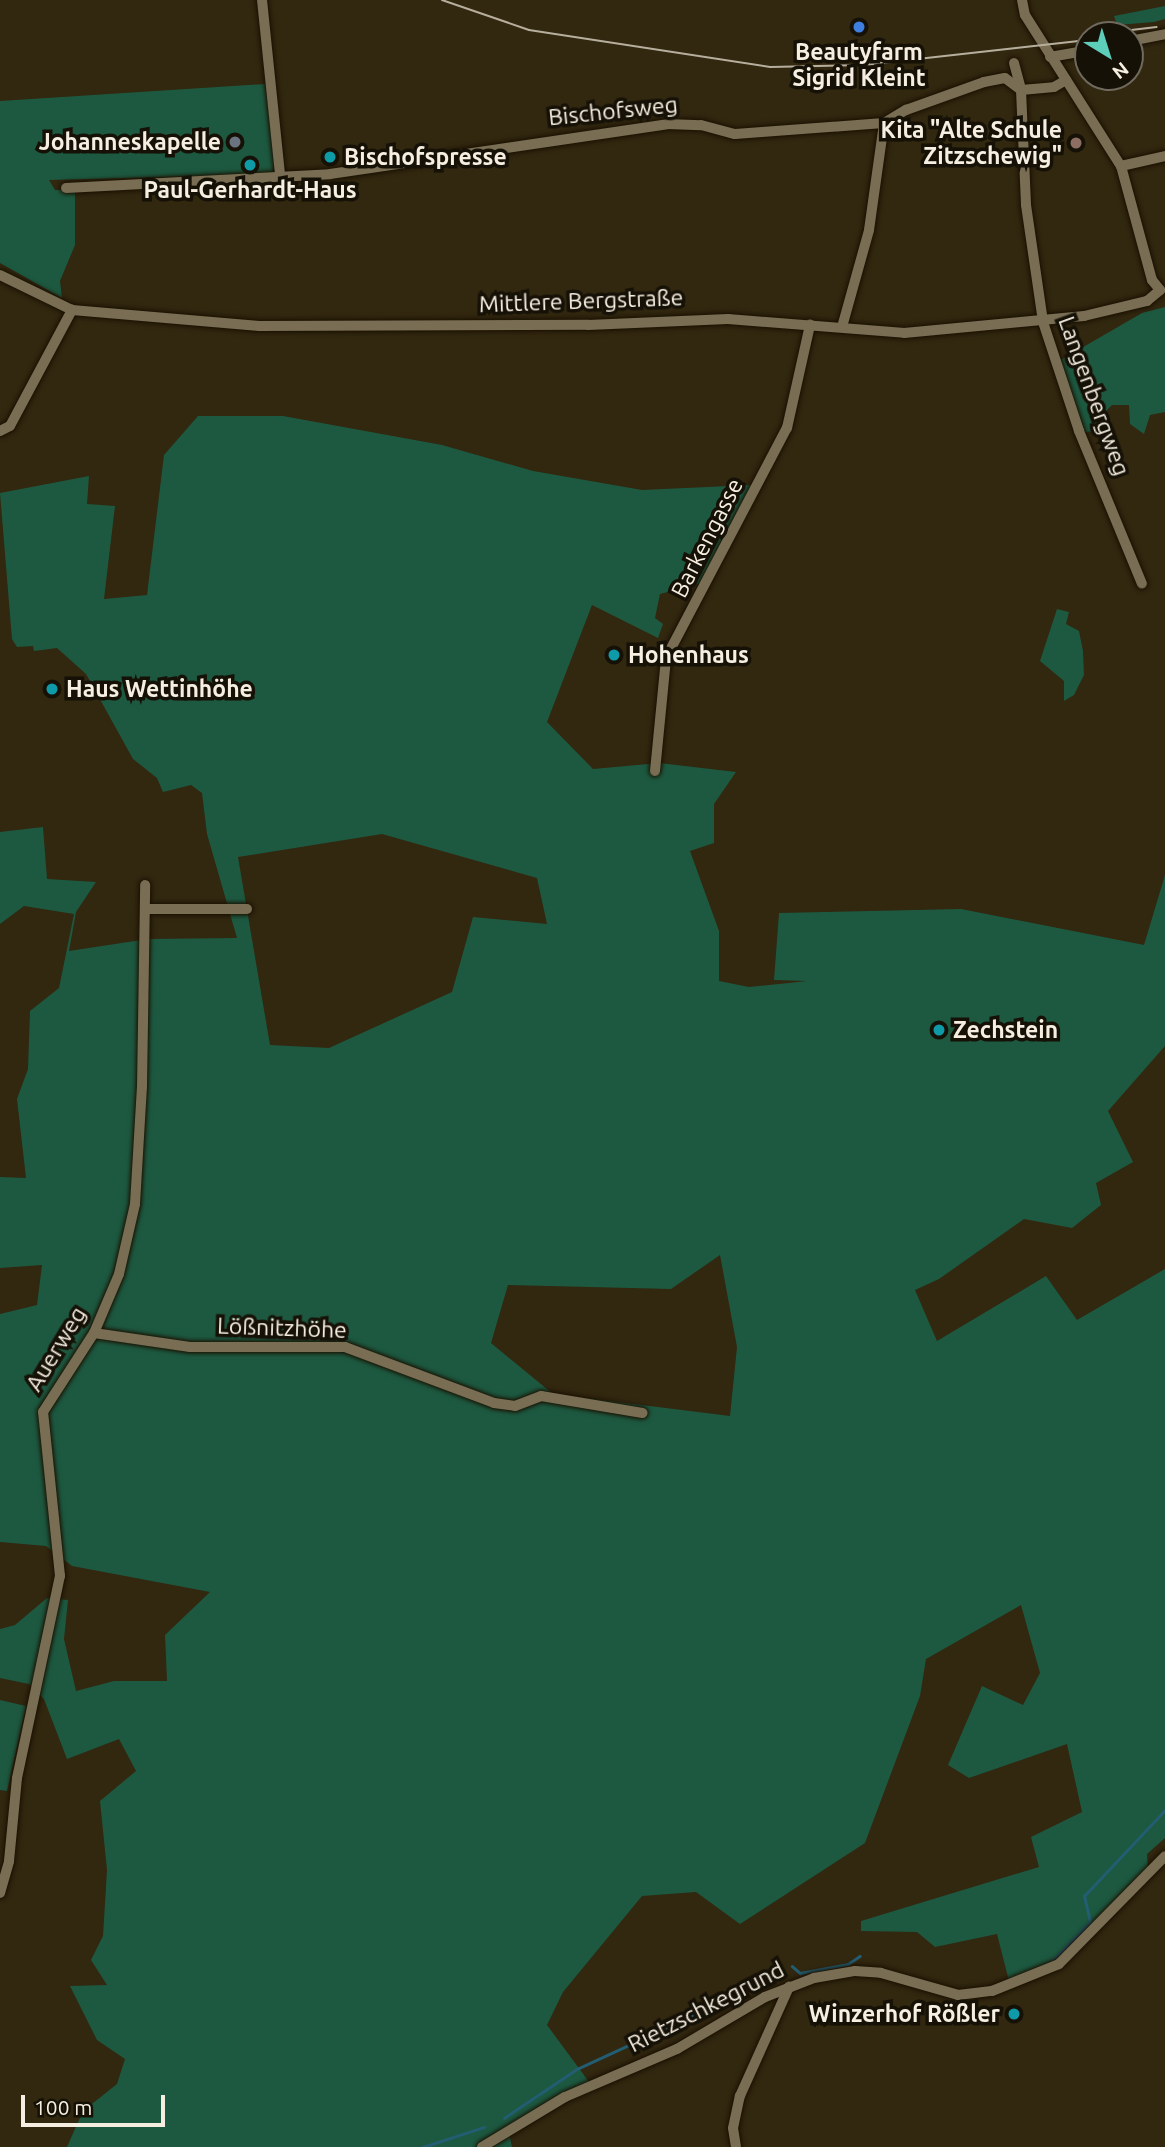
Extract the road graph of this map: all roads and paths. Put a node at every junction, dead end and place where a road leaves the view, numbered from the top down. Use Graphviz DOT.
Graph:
graph roads {
  1 [pos="262,0"];
  2 [pos="1022,0"];
  3 [pos="1165,34"];
  4 [pos="1144,38"];
  5 [pos="1074,53"];
  6 [pos="1050,57"];
  7 [pos="1014,63"];
  8 [pos="1066,80"];
  9 [pos="1021,90"];
  10 [pos="884,123"];
  11 [pos="1165,156"];
  12 [pos="1121,166"];
  13 [pos="280,175"];
  14 [pos="66,188"];
  15 [pos="0,275"];
  16 [pos="1162,291"];
  17 [pos="72,310"];
  18 [pos="1043,322"];
  19 [pos="810,326"];
  20 [pos="842,327"];
  21 [pos="0,430"];
  22 [pos="1142,584"];
  23 [pos="655,771"];
  24 [pos="145,885"];
  25 [pos="145,909"];
  26 [pos="247,909"];
  27 [pos="94,1333"];
  28 [pos="643,1412"];
  29 [pos="1165,1856"];
  30 [pos="5,1863"];
  31 [pos="0,1893"];
  32 [pos="789,1987"];
  33 [pos="481,2147"];
  34 [pos="736,2147"];
  1 -- 13 [label="street"];
  2 -- 6 [label="street"];
  3 -- 4 [label="street"];
  5 -- 6 [label="street"];
  6 -- 8 [label="street"];
  7 -- 9 [label="street"];
  8 -- 9 [label="street, Bischofsweg"];
  8 -- 12 [label="street"];
  9 -- 10 [label="street, Bischofsweg"];
  9 -- 18 [label="street, Langenbergweg"];
  10 -- 13 [label="street, Bischofsweg"];
  10 -- 20 [label="street"];
  11 -- 12 [label="street"];
  12 -- 16 [label="street"];
  13 -- 14 [label="street, Bischofsweg"];
  15 -- 17 [label="street, Mittlere Bergstraße"];
  16 -- 18 [label="street, Mittlere Bergstraße"];
  17 -- 19 [label="street, Mittlere Bergstraße"];
  17 -- 21 [label="street"];
  18 -- 20 [label="street, Mittlere Bergstraße"];
  18 -- 22 [label="street, Langenbergweg"];
  19 -- 20 [label="street, Mittlere Bergstraße"];
  19 -- 23 [label="street, Barkengasse"];
  24 -- 25 [label="street, Auerweg"];
  25 -- 26 [label="street"];
  25 -- 27 [label="street, Auerweg"];
  27 -- 28 [label="street, Lößnitzhöhe"];
  27 -- 30 [label="street, Auerweg"];
  29 -- 32 [label="street, Rietzschkegrund"];
  30 -- 31 [label="street, Auerweg"];
  32 -- 33 [label="street, Rietzschkegrund"];
  32 -- 34 [label="street"];
}
